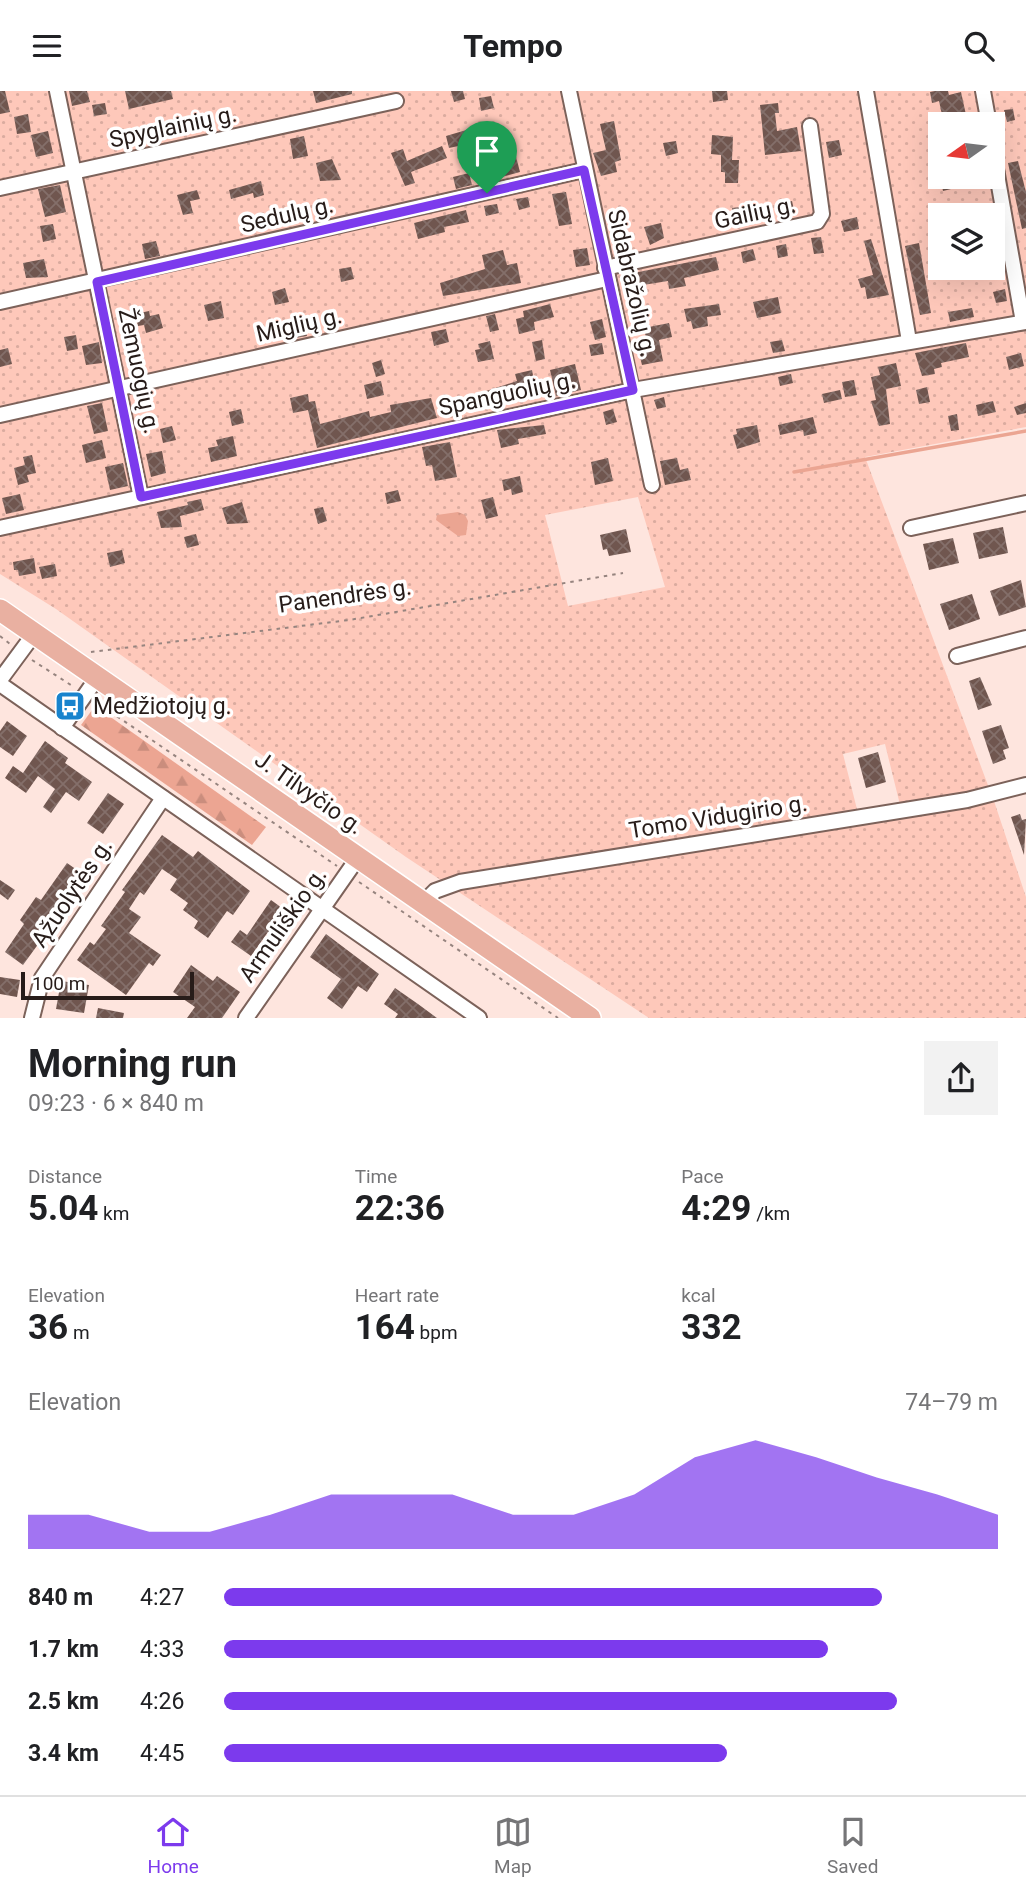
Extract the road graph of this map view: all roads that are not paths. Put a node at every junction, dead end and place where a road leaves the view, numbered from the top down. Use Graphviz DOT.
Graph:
graph roads {
  1 [pos="57,91"];
  2 [pos="569,91"];
  3 [pos="866,91"];
  4 [pos="983,91"];
  5 [pos="396,101"];
  6 [pos="987,112"];
  7 [pos="810,125"];
  8 [pos="584,170"];
  9 [pos="73,173"];
  10 [pos="0,188"];
  11 [pos="1000,189"];
  12 [pos="606,274"];
  13 [pos="97,282"];
  14 [pos="0,302"];
  15 [pos="1024,322"];
  16 [pos="909,341"];
  17 [pos="119,388"];
  18 [pos="633,390"];
  19 [pos="0,415"];
  20 [pos="652,485"];
  21 [pos="141,497"];
  22 [pos="1026,503"];
  23 [pos="0,528"];
  24 [pos="912,528"];
  25 [pos="0,610"];
  26 [pos="34,634"];
  27 [pos="1026,638"];
  28 [pos="957,656"];
  29 [pos="0,682"];
  30 [pos="92,687"];
  31 [pos="62,728"];
  32 [pos="1026,785"];
  33 [pos="163,798"];
  34 [pos="352,866"];
  35 [pos="422,904"];
  36 [pos="321,910"];
  37 [pos="32,1018"];
  38 [pos="246,1018"];
  39 [pos="478,1018"];
  40 [pos="590,1018"];
  1 -- 9 [label="street, Žemuogių g."];
  2 -- 8 [label="street, Sidabražolių g."];
  3 -- 16 [label="street"];
  4 -- 6 [label="street"];
  5 -- 9 [label="street, Spyglainių g."];
  7 -- 12 [label="street, Gailių g."];
  8 -- 12 [label="street, Sidabražolių g."];
  8 -- 13 [label="street, Sedulų g."];
  9 -- 10 [label="street, Spyglainių g."];
  9 -- 13 [label="street, Žemuogių g."];
  11 -- 15 [label="street"];
  12 -- 17 [label="street, Miglių g."];
  12 -- 18 [label="street, Sidabražolių g."];
  13 -- 14 [label="street, Sedulų g."];
  13 -- 17 [label="street, Žemuogių g."];
  15 -- 16 [label="street, Spanguolių g."];
  16 -- 18 [label="street, Spanguolių g."];
  17 -- 19 [label="street, Miglių g."];
  17 -- 21 [label="street, Žemuogių g."];
  18 -- 20 [label="street, Sidabražolių g."];
  18 -- 21 [label="street, Spanguolių g."];
  21 -- 23 [label="street, Spanguolių g."];
  22 -- 24 [label="street"];
  25 -- 26 [label="main road, J. Tilvyčio g."];
  26 -- 29 [label="street"];
  26 -- 30 [label="main road, J. Tilvyčio g."];
  27 -- 28 [label="street"];
  29 -- 31 [label="street"];
  30 -- 31 [label="street"];
  30 -- 34 [label="main road, J. Tilvyčio g."];
  31 -- 33 [label="street"];
  32 -- 35 [label="street, Tomo Vidugirio g."];
  33 -- 36 [label="street"];
  33 -- 37 [label="street, Ąžuolytės g."];
  34 -- 35 [label="main road, J. Tilvyčio g."];
  34 -- 36 [label="street, Armuliškio g."];
  35 -- 40 [label="main road, J. Tilvyčio g."];
  36 -- 38 [label="street, Armuliškio g."];
  36 -- 39 [label="street"];
}
